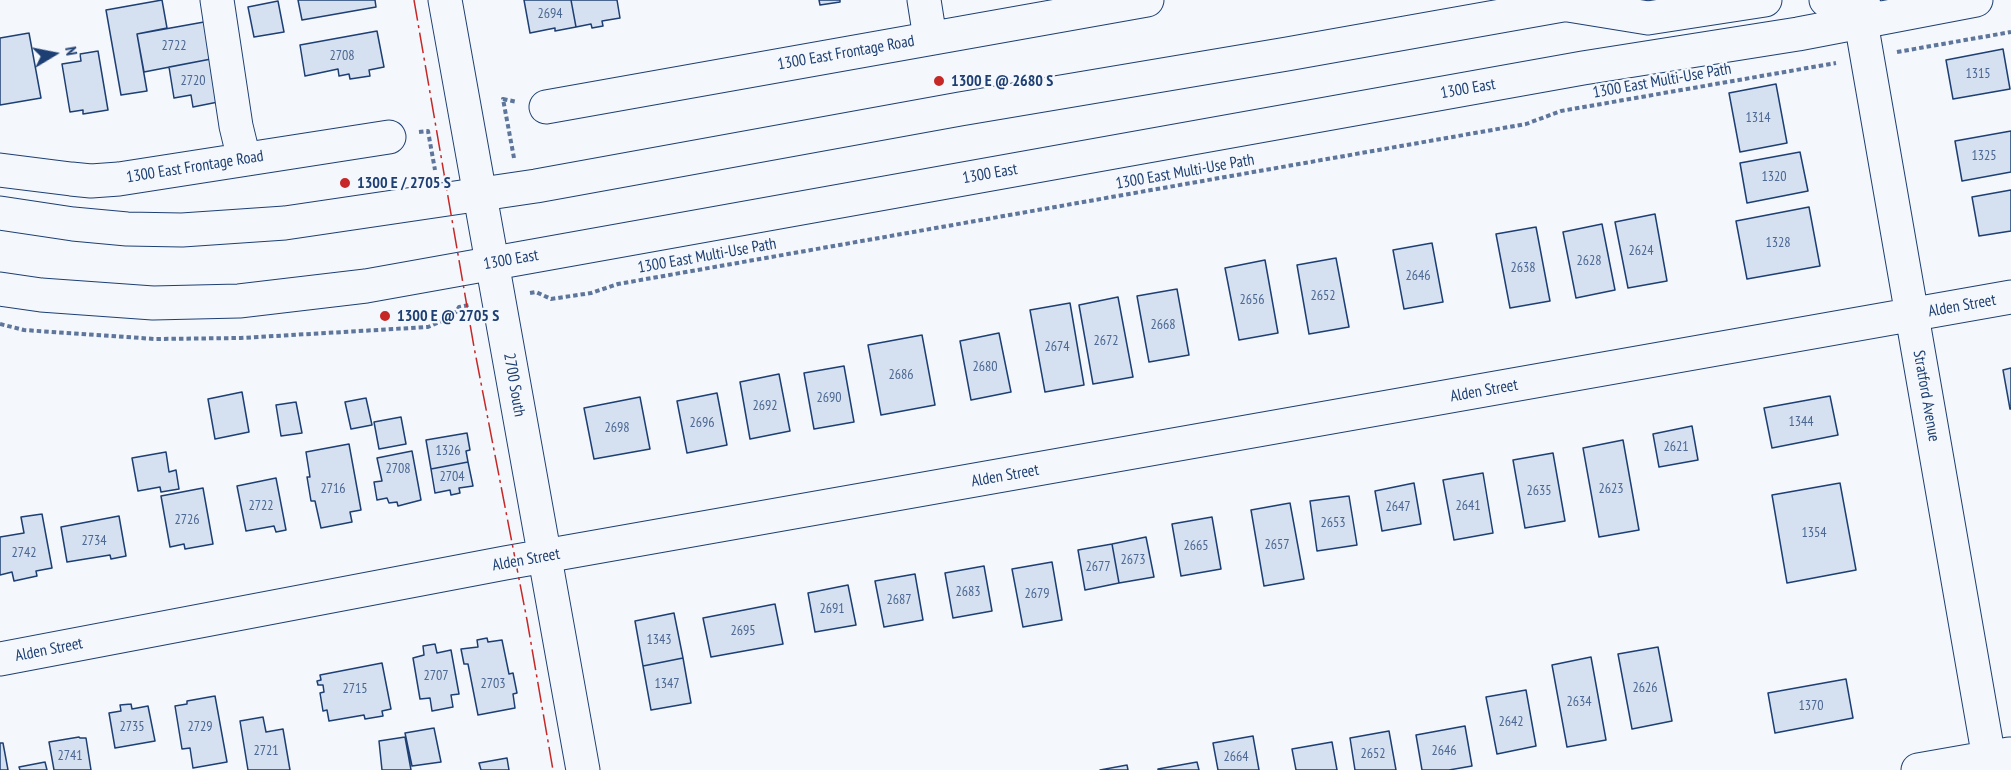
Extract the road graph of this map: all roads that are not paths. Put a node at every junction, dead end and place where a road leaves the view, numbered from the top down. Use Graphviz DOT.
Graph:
graph roads {
  1 [pos="217,0"];
  2 [pos="445,0"];
  3 [pos="924,0"];
  4 [pos="1147,0"];
  5 [pos="1764,0"];
  6 [pos="1826,0"];
  7 [pos="1976,0"];
  8 [pos="1579,2"];
  9 [pos="1868,11"];
  10 [pos="930,38"];
  11 [pos="546,107"];
  12 [pos="389,137"];
  13 [pos="244,159"];
  14 [pos="0,170"];
  15 [pos="480,194"];
  16 [pos="0,213"];
  17 [pos="492,264"];
  18 [pos="0,289"];
  19 [pos="2011,297"];
  20 [pos="1912,315"];
  21 [pos="544,557"];
  22 [pos="0,659"];
  23 [pos="1997,760"];
  24 [pos="583,770"];
  25 [pos="1918,770"];
  1 -- 13 [label="street"];
  2 -- 15 [label="street, 2700 South"];
  3 -- 10 [label="street"];
  4 -- 10 [label="street, 1300 East Frontage Road"];
  5 -- 8 [label="street"];
  6 -- 9 [label="street"];
  7 -- 9 [label="street, 1300 East"];
  8 -- 15 [label="street"];
  9 -- 17 [label="street, 1300 East"];
  9 -- 20 [label="street, Stratford Avenue"];
  10 -- 11 [label="street, 1300 East Frontage Road"];
  12 -- 13 [label="street, 1300 East Frontage Road"];
  13 -- 14 [label="street, 1300 East Frontage Road"];
  15 -- 16 [label="street"];
  15 -- 17 [label="street, 2700 South"];
  17 -- 18 [label="street, 1300 East"];
  17 -- 21 [label="street, 2700 South"];
  19 -- 20 [label="street, Alden Street"];
  20 -- 21 [label="street, Alden Street"];
  20 -- 23 [label="street, Stratford Avenue"];
  21 -- 22 [label="street, Alden Street"];
  21 -- 24 [label="street, 2700 South"];
  23 -- 25 [label="street"];
}
